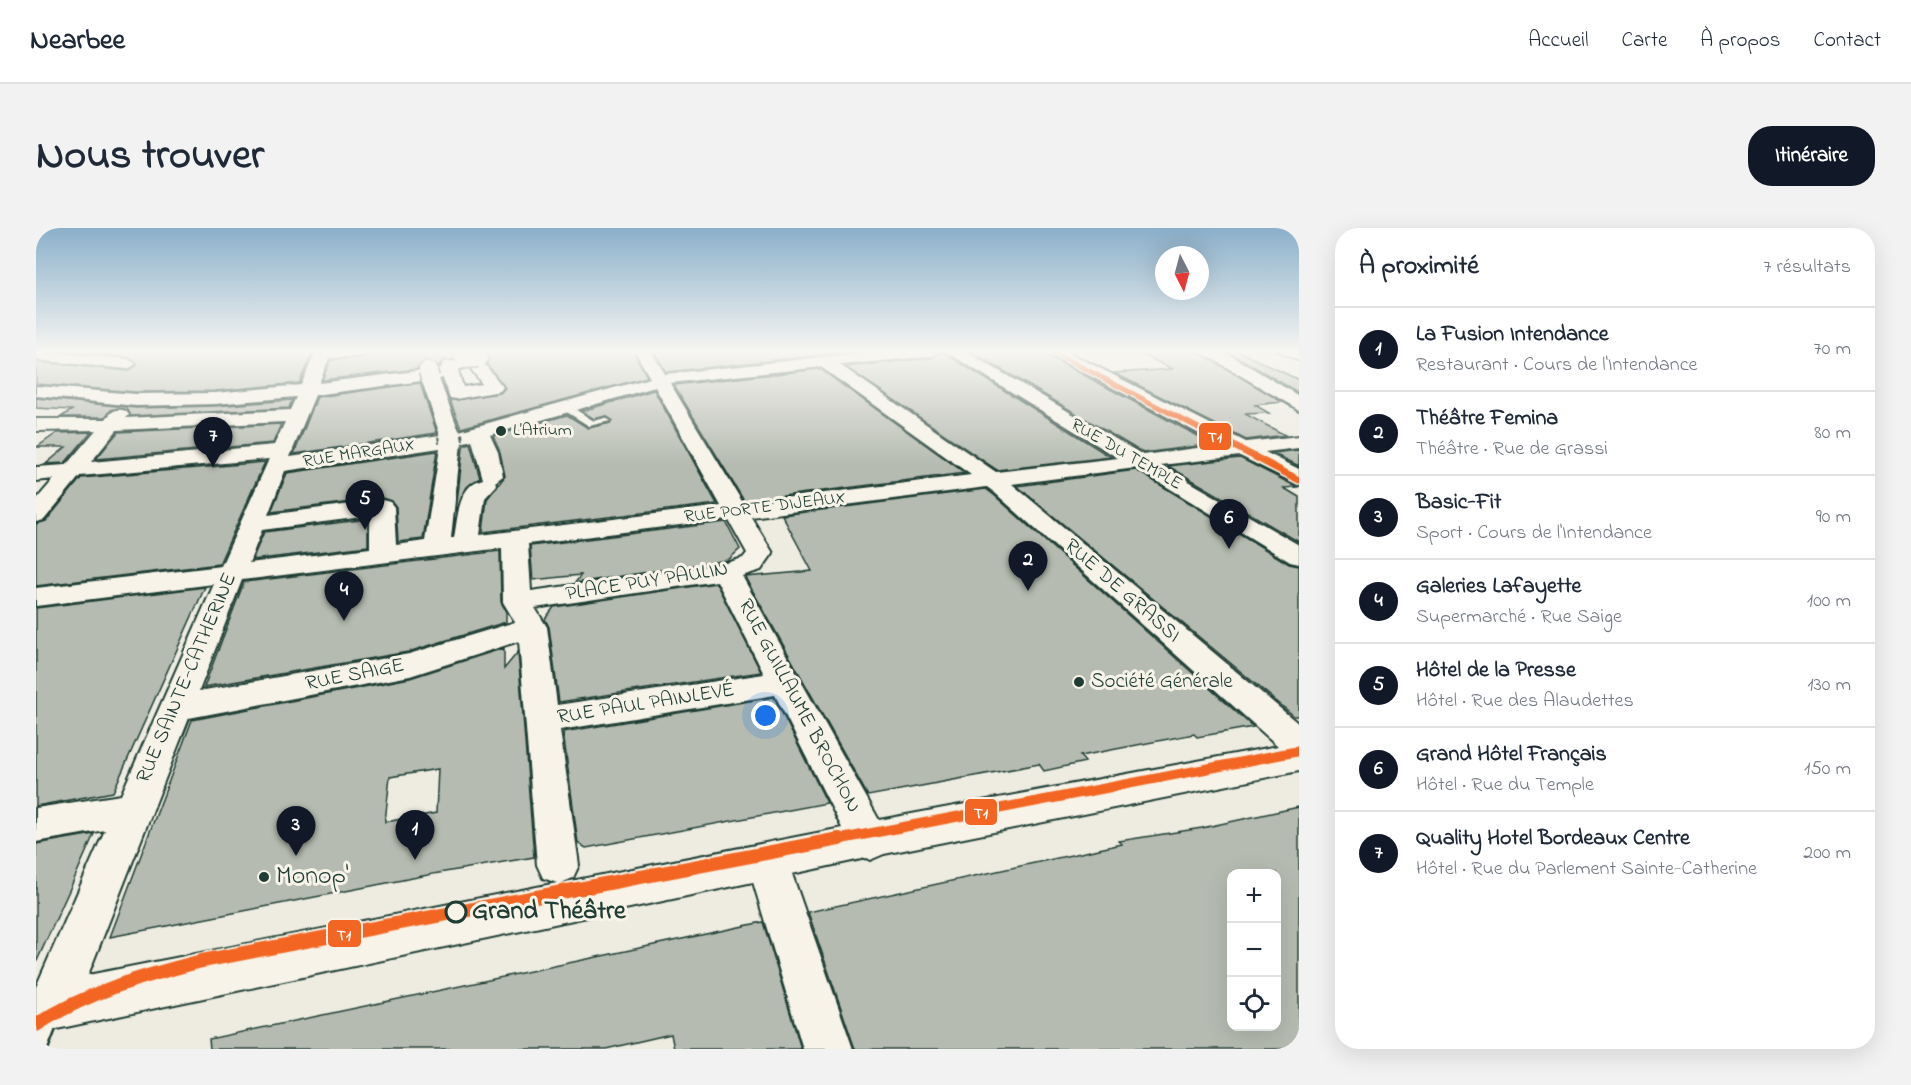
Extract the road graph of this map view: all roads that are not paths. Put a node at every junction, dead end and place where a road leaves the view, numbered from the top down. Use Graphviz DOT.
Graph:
graph roads {
  1 [pos="78,389"];
  2 [pos="314,389"];
  3 [pos="443,389"];
  4 [pos="451,389"];
  5 [pos="481,389"];
  6 [pos="627,389"];
  7 [pos="664,389"];
  8 [pos="864,389"];
  9 [pos="1017,389"];
  10 [pos="1127,389"];
  11 [pos="1275,389"];
  12 [pos="308,390"];
  13 [pos="36,391"];
  14 [pos="69,394"];
  15 [pos="134,400"];
  16 [pos="1299,404"];
  17 [pos="565,407"];
  18 [pos="297,415"];
  19 [pos="605,421"];
  20 [pos="36,425"];
  21 [pos="110,426"];
  22 [pos="458,438"];
  23 [pos="1299,442"];
  24 [pos="1243,449"];
  25 [pos="279,458"];
  26 [pos="1138,462"];
  27 [pos="71,471"];
  28 [pos="36,474"];
  29 [pos="1299,478"];
  30 [pos="992,480"];
  31 [pos="736,511"];
  32 [pos="36,514"];
  33 [pos="252,524"];
  34 [pos="515,538"];
  35 [pos="466,544"];
  36 [pos="437,548"];
  37 [pos="383,555"];
  38 [pos="1299,556"];
  39 [pos="726,572"];
  40 [pos="231,573"];
  41 [pos="36,597"];
  42 [pos="524,615"];
  43 [pos="786,682"];
  44 [pos="175,708"];
  45 [pos="542,720"];
  46 [pos="1299,744"];
  47 [pos="1299,757"];
  48 [pos="133,809"];
  49 [pos="36,825"];
  50 [pos="870,842"];
  51 [pos="767,862"];
  52 [pos="558,865"];
  53 [pos="44,1007"];
  54 [pos="36,1046"];
  55 [pos="828,1049"];
  1 -- 14 [label="street"];
  2 -- 12 [label="street"];
  3 -- 22 [label="street"];
  4 -- 5 [label="street"];
  6 -- 17 [label="street, RUE MARGAUX"];
  7 -- 31 [label="street"];
  8 -- 30 [label="street, RUE DE GRASSI"];
  9 -- 26 [label="street, RUE DU TEMPLE"];
  10 -- 24 [label="street"];
  11 -- 16 [label="street"];
  12 -- 15 [label="street"];
  12 -- 18 [label="street, RUE SAINTE-CATHERINE"];
  13 -- 14 [label="street"];
  14 -- 15 [label="street"];
  15 -- 21 [label="street"];
  17 -- 19 [label="lane"];
  17 -- 22 [label="street, RUE MARGAUX"];
  18 -- 21 [label="street"];
  18 -- 25 [label="street, RUE SAINTE-CATHERINE"];
  20 -- 21 [label="street"];
  21 -- 27 [label="street"];
  22 -- 25 [label="street, RUE MARGAUX"];
  22 -- 35 [label="street"];
  22 -- 36 [label="street"];
  23 -- 24 [label="street, RUE PORTE DIJEAUX"];
  24 -- 26 [label="street, RUE PORTE DIJEAUX"];
  24 -- 29 [label="street"];
  25 -- 27 [label="street, RUE MARGAUX"];
  25 -- 33 [label="street, RUE SAINTE-CATHERINE"];
  26 -- 30 [label="street, RUE PORTE DIJEAUX"];
  26 -- 38 [label="street, RUE DU TEMPLE"];
  27 -- 28 [label="street, RUE MARGAUX"];
  27 -- 32 [label="street"];
  30 -- 31 [label="street, RUE PORTE DIJEAUX"];
  30 -- 46 [label="street, RUE DE GRASSI"];
  31 -- 34 [label="street, RUE PORTE DIJEAUX"];
  31 -- 39 [label="street, PLACE PUY PAULIN"];
  33 -- 37 [label="street"];
  33 -- 40 [label="street, RUE SAINTE-CATHERINE"];
  34 -- 35 [label="street, RUE PORTE DIJEAUX"];
  34 -- 42 [label="street"];
  35 -- 36 [label="street, RUE PORTE DIJEAUX"];
  36 -- 37 [label="street, RUE PORTE DIJEAUX"];
  37 -- 40 [label="street, RUE PORTE DIJEAUX"];
  39 -- 42 [label="street, PLACE PUY PAULIN"];
  39 -- 43 [label="street, RUE GUILLAUME BROCHON"];
  40 -- 41 [label="street, RUE PORTE DIJEAUX"];
  40 -- 44 [label="street, RUE SAINTE-CATHERINE"];
  42 -- 44 [label="street, RUE SAIGE"];
  42 -- 45 [label="street"];
  43 -- 45 [label="street, RUE PAUL PAINLEVÉ"];
  43 -- 50 [label="street, RUE GUILLAUME BROCHON"];
  44 -- 48 [label="street, RUE SAINTE-CATHERINE"];
  45 -- 52 [label="street"];
  47 -- 50 [label="street"];
  48 -- 49 [label="street"];
  48 -- 53 [label="street, RUE SAINTE-CATHERINE"];
  50 -- 51 [label="street"];
  51 -- 53 [label="street"];
  51 -- 55 [label="street"];
  53 -- 54 [label="lane"];
}
